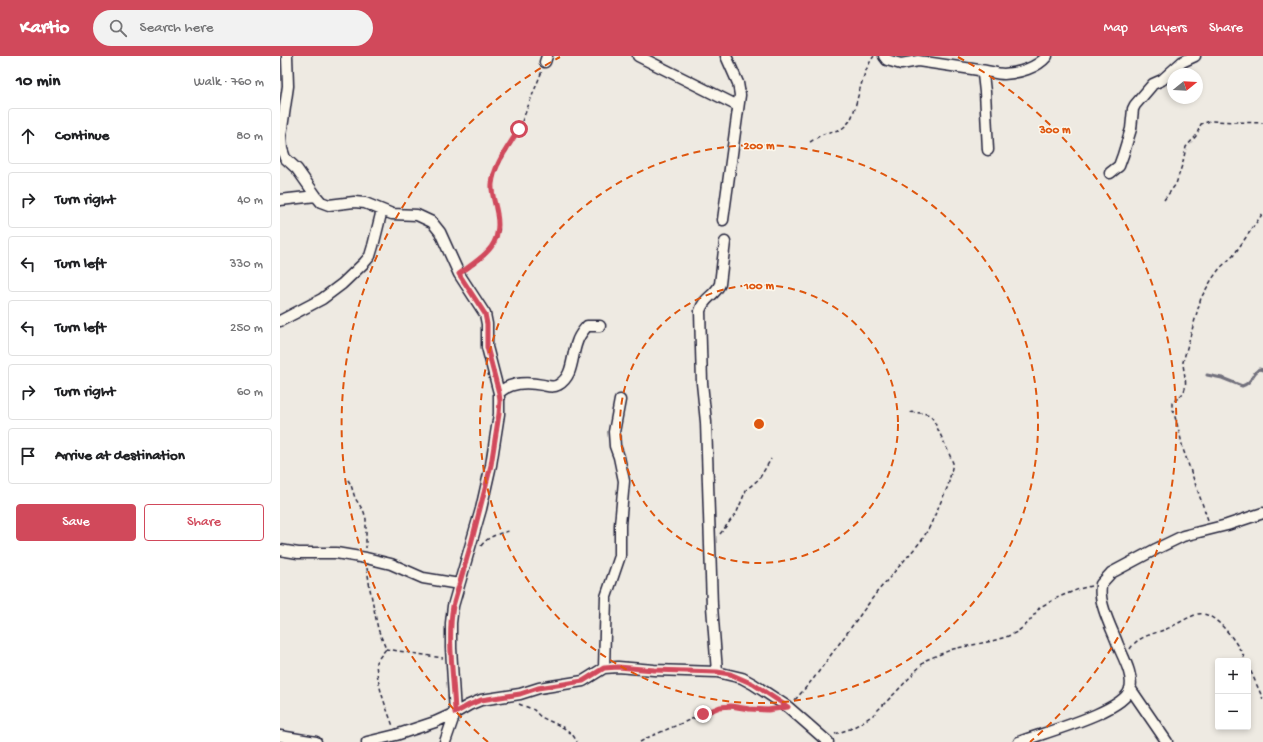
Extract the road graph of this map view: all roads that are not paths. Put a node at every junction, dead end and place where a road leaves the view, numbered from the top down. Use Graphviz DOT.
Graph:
graph roads {
  1 [pos="287,56"];
  2 [pos="638,56"];
  3 [pos="726,56"];
  4 [pos="884,56"];
  5 [pos="1047,56"];
  6 [pos="1195,56"];
  7 [pos="979,70"];
  8 [pos="738,106"];
  9 [pos="988,150"];
  10 [pos="1110,173"];
  11 [pos="316,196"];
  12 [pos="280,200"];
  13 [pos="382,210"];
  14 [pos="723,220"];
  15 [pos="725,242"];
  16 [pos="280,322"];
  17 [pos="600,326"];
  18 [pos="499,393"];
  19 [pos="620,400"];
  20 [pos="1263,513"];
  21 [pos="280,550"];
  22 [pos="459,584"];
  23 [pos="604,668"];
  24 [pos="717,672"];
  25 [pos="1130,688"];
  26 [pos="455,713"];
  27 [pos="280,736"];
  28 [pos="393,738"];
  29 [pos="826,740"];
  30 [pos="316,742"];
  31 [pos="367,742"];
  32 [pos="445,742"];
  33 [pos="1019,742"];
  34 [pos="1167,742"];
  1 -- 11 [label="street"];
  2 -- 8 [label="street"];
  3 -- 8 [label="street"];
  4 -- 7 [label="street"];
  5 -- 7 [label="street"];
  6 -- 10 [label="street"];
  7 -- 9 [label="street"];
  8 -- 14 [label="street"];
  11 -- 12 [label="street"];
  11 -- 13 [label="street"];
  13 -- 16 [label="street"];
  13 -- 18 [label="street"];
  15 -- 24 [label="street"];
  17 -- 18 [label="street"];
  18 -- 22 [label="street"];
  19 -- 23 [label="street"];
  20 -- 25 [label="street"];
  21 -- 22 [label="street"];
  22 -- 26 [label="street"];
  23 -- 24 [label="street"];
  23 -- 26 [label="street"];
  24 -- 29 [label="street"];
  25 -- 33 [label="street"];
  25 -- 34 [label="street"];
  26 -- 28 [label="street"];
  26 -- 32 [label="street"];
  27 -- 30 [label="street"];
  28 -- 31 [label="street"];
}
